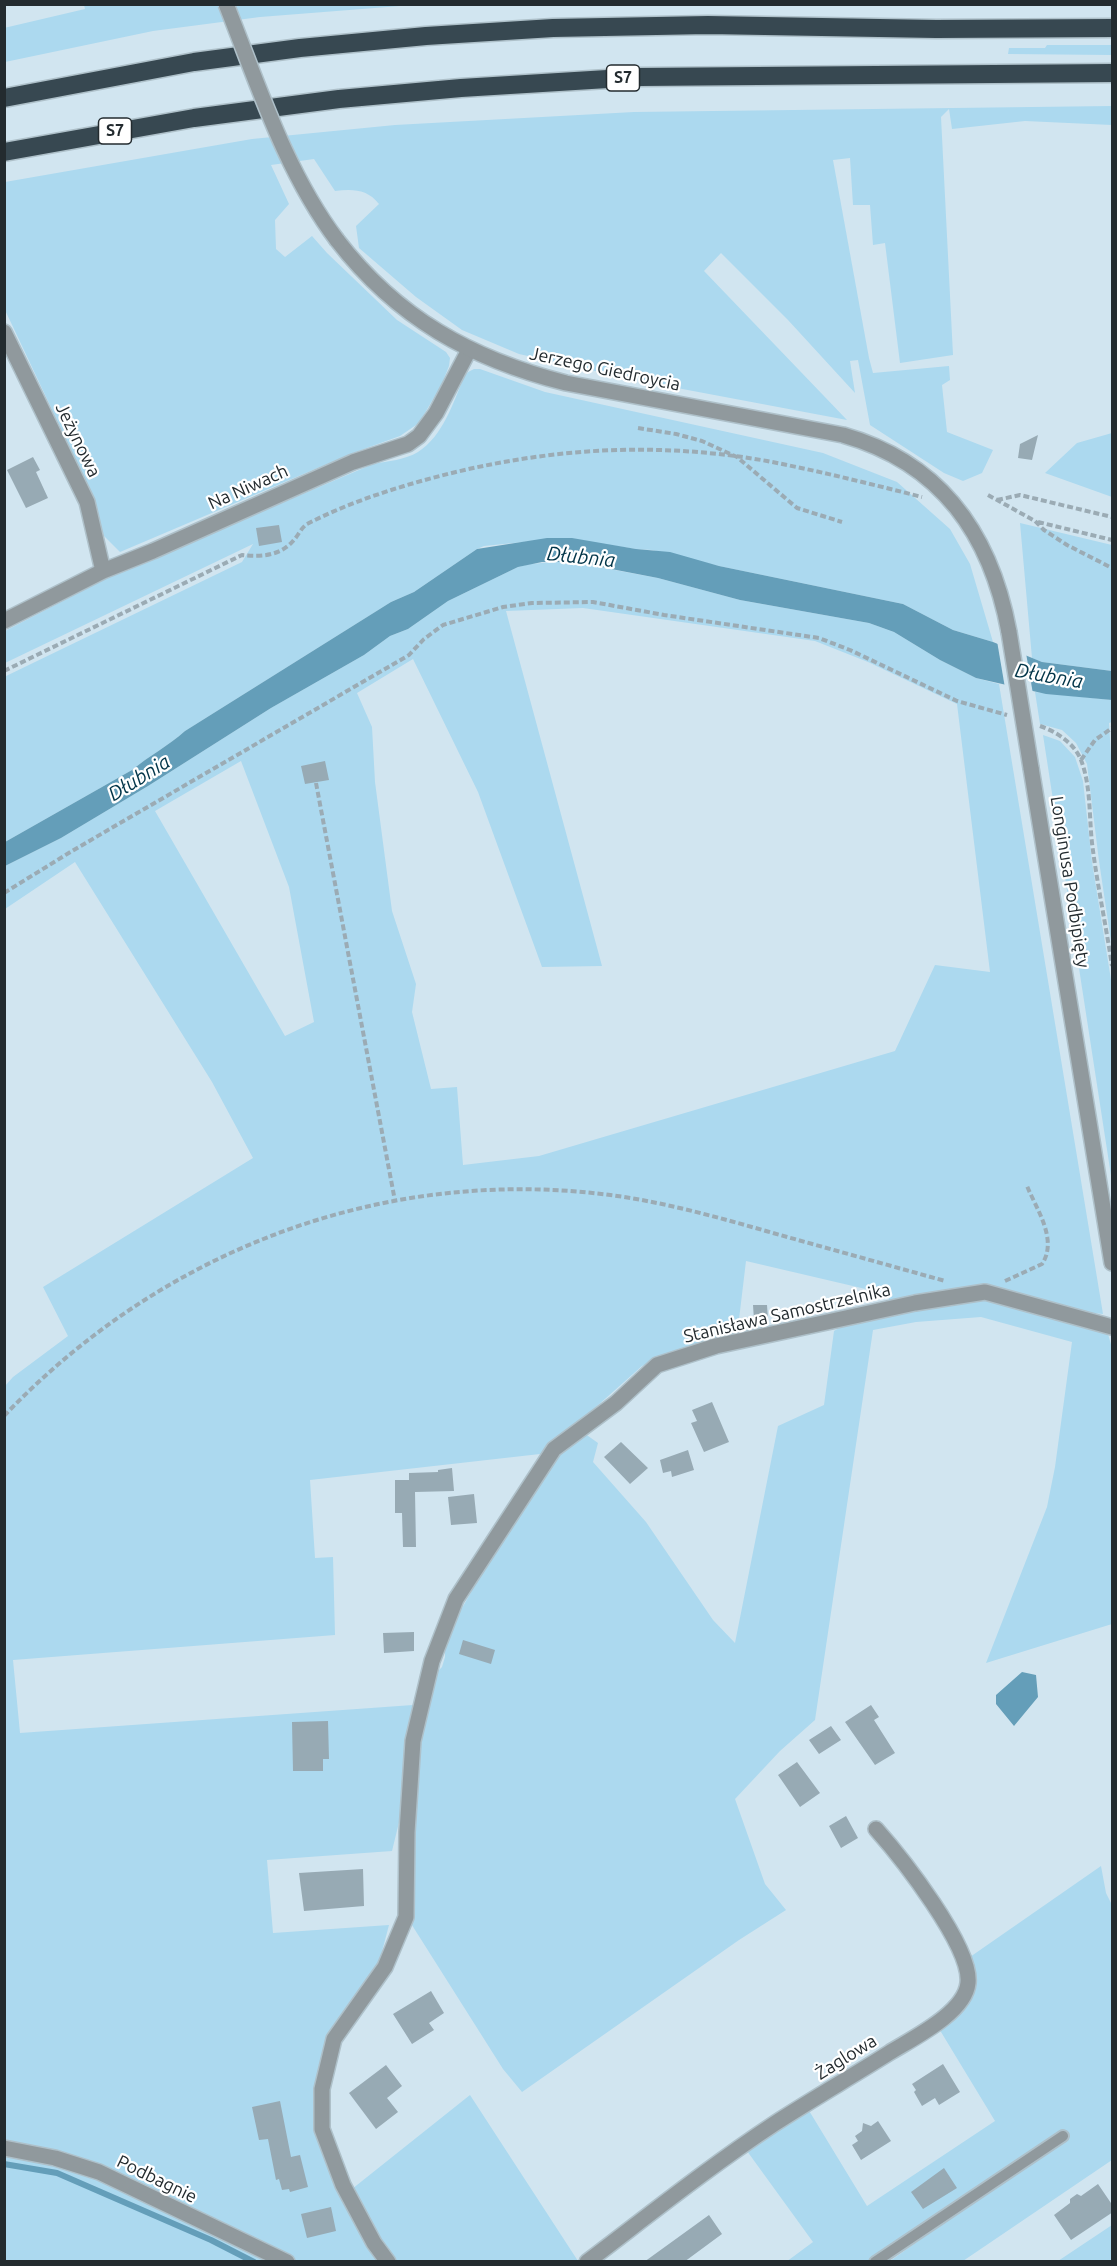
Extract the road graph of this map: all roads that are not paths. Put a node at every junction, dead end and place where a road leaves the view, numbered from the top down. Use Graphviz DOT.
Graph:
graph roads {
  1 [pos="226,4"];
  2 [pos="1113,28"];
  3 [pos="1113,73"];
  4 [pos="4,98"];
  5 [pos="4,152"];
  6 [pos="4,332"];
  7 [pos="470,350"];
  8 [pos="963,514"];
  9 [pos="103,571"];
  10 [pos="4,621"];
  11 [pos="1113,1263"];
  12 [pos="1113,1327"];
  13 [pos="876,1830"];
  14 [pos="1062,2136"];
  15 [pos="4,2148"];
  16 [pos="287,2262"];
  17 [pos="388,2262"];
  18 [pos="587,2262"];
  19 [pos="875,2262"];
  1 -- 7 [label="street, Jerzego Giedroycia, bridge"];
  2 -- 4 [label="highway"];
  3 -- 5 [label="highway, S7"];
  6 -- 9 [label="street, Jeżynowa"];
  7 -- 8 [label="street, Jerzego Giedroycia"];
  7 -- 9 [label="street, Na Niwach"];
  8 -- 11 [label="street, Longinusa Podbipięty, bridge"];
  9 -- 10 [label="street, Na Niwach"];
  12 -- 17 [label="street, Stanisława Samostrzelnika"];
  13 -- 18 [label="street, Żaglowa"];
  14 -- 19 [label="lane"];
  15 -- 16 [label="street, Podbagnie"];
}
